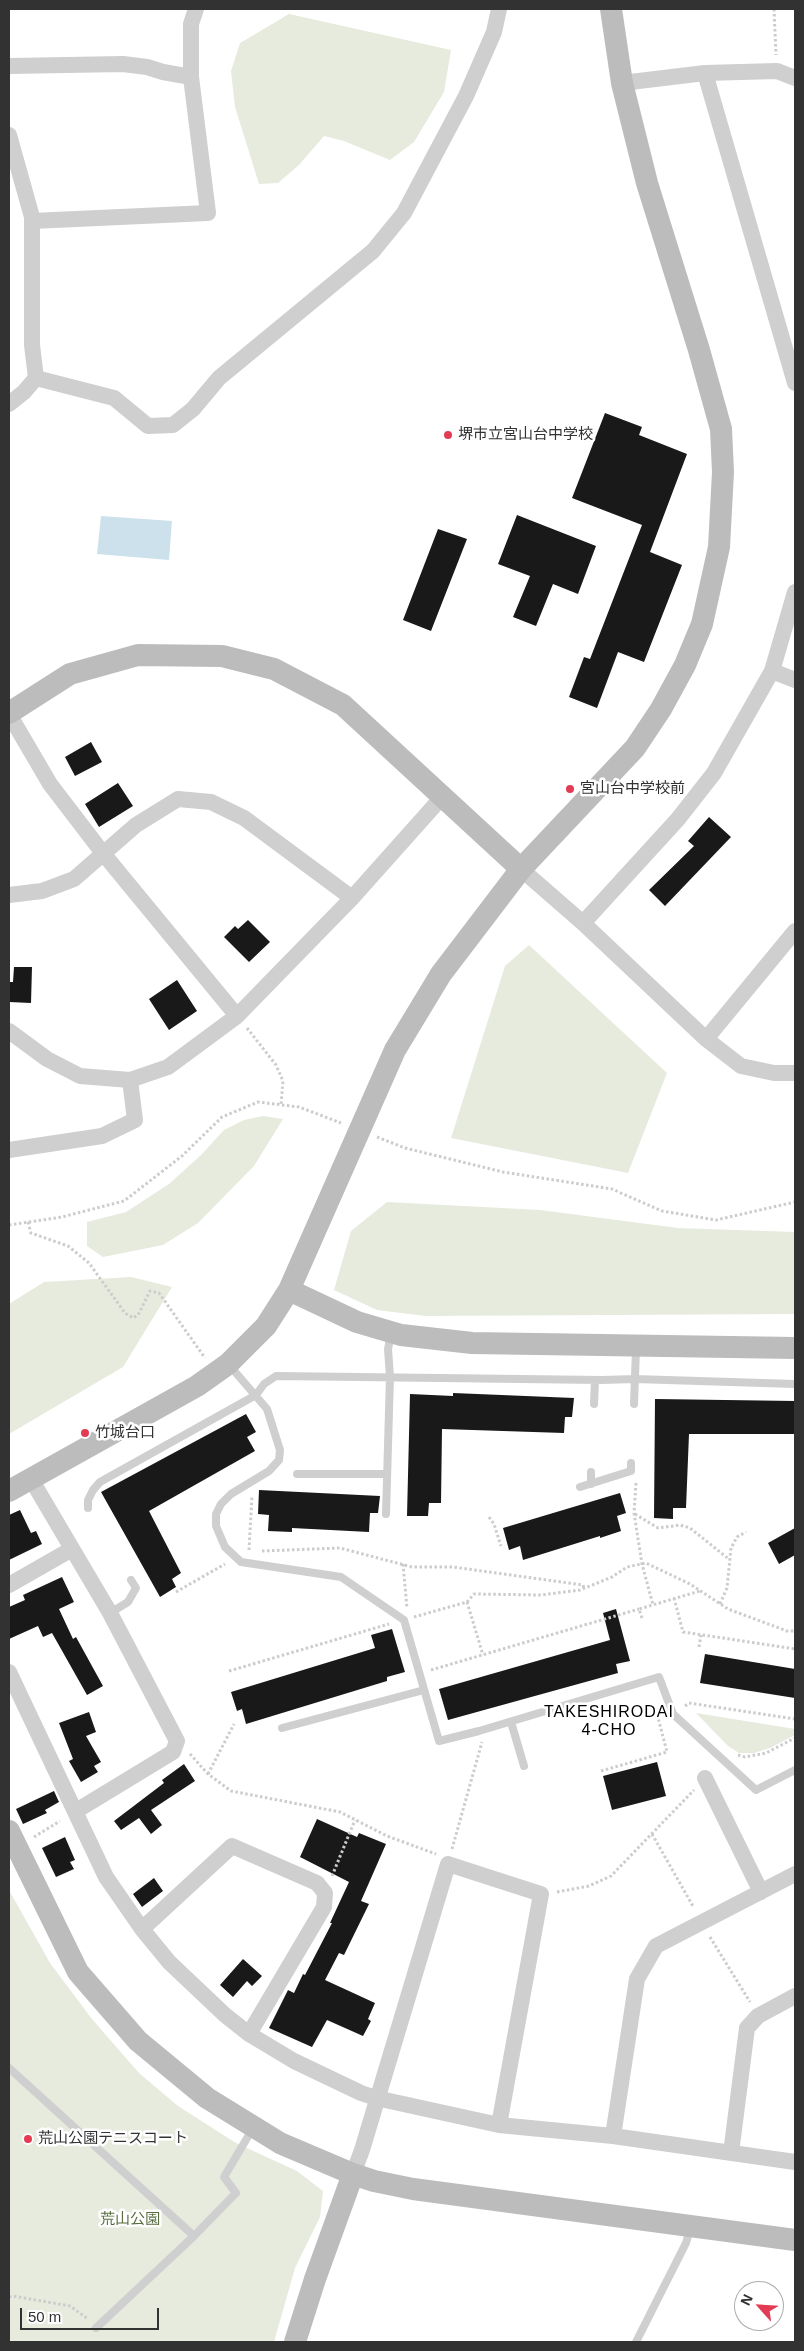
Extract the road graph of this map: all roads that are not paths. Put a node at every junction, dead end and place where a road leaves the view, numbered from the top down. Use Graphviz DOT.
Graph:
graph roads {
  1 [pos="196,9"];
  2 [pos="500,9"];
  3 [pos="611,9"];
  4 [pos="9,66"];
  5 [pos="704,73"];
  6 [pos="190,78"];
  7 [pos="795,78"];
  8 [pos="622,83"];
  9 [pos="9,135"];
  10 [pos="32,221"];
  11 [pos="36,378"];
  12 [pos="795,383"];
  13 [pos="9,404"];
  14 [pos="795,592"];
  15 [pos="772,671"];
  16 [pos="795,680"];
  17 [pos="9,713"];
  18 [pos="443,796"];
  19 [pos="102,852"];
  20 [pos="521,869"];
  21 [pos="9,895"];
  22 [pos="352,898"];
  23 [pos="582,923"];
  24 [pos="795,931"];
  25 [pos="238,1016"];
  26 [pos="9,1031"];
  27 [pos="706,1039"];
  28 [pos="795,1073"];
  29 [pos="130,1080"];
  30 [pos="9,1150"];
  31 [pos="289,1290"];
  32 [pos="391,1333"];
  33 [pos="636,1345"];
  34 [pos="795,1348"];
  35 [pos="228,1364"];
  36 [pos="390,1377"];
  37 [pos="635,1379"];
  38 [pos="595,1380"];
  39 [pos="795,1384"];
  40 [pos="256,1395"];
  41 [pos="594,1404"];
  42 [pos="634,1404"];
  43 [pos="631,1467"];
  44 [pos="591,1472"];
  45 [pos="297,1474"];
  46 [pos="386,1474"];
  47 [pos="32,1479"];
  48 [pos="591,1484"];
  49 [pos="580,1487"];
  50 [pos="9,1491"];
  51 [pos="88,1508"];
  52 [pos="386,1514"];
  53 [pos="72,1549"];
  54 [pos="131,1580"];
  55 [pos="9,1585"];
  56 [pos="110,1613"];
  57 [pos="9,1672"];
  58 [pos="424,1690"];
  59 [pos="511,1722"];
  60 [pos="282,1728"];
  61 [pos="524,1766"];
  62 [pos="795,1770"];
  63 [pos="705,1778"];
  64 [pos="76,1811"];
  65 [pos="13,1839"];
  66 [pos="795,1874"];
  67 [pos="761,1892"];
  68 [pos="142,1929"];
  69 [pos="795,1996"];
  70 [pos="249,2034"];
  71 [pos="9,2068"];
  72 [pos="376,2098"];
  73 [pos="498,2126"];
  74 [pos="253,2128"];
  75 [pos="613,2136"];
  76 [pos="731,2153"];
  77 [pos="795,2162"];
  78 [pos="353,2174"];
  79 [pos="690,2226"];
  80 [pos="194,2236"];
  81 [pos="795,2240"];
  82 [pos="96,2328"];
  83 [pos="295,2342"];
  84 [pos="636,2342"];
  1 -- 6 [label="street"];
  2 -- 11 [label="street"];
  3 -- 8 [label="street"];
  4 -- 6 [label="street"];
  5 -- 7 [label="street"];
  5 -- 8 [label="street"];
  5 -- 12 [label="street"];
  6 -- 10 [label="street"];
  8 -- 20 [label="street"];
  9 -- 10 [label="street"];
  10 -- 11 [label="street"];
  11 -- 13 [label="street"];
  14 -- 15 [label="street"];
  15 -- 16 [label="street"];
  15 -- 23 [label="street"];
  17 -- 18 [label="street"];
  17 -- 19 [label="street"];
  18 -- 20 [label="street"];
  18 -- 22 [label="street"];
  19 -- 21 [label="street"];
  19 -- 22 [label="street"];
  19 -- 25 [label="street"];
  20 -- 23 [label="street"];
  20 -- 31 [label="street"];
  22 -- 25 [label="street"];
  23 -- 27 [label="street"];
  24 -- 27 [label="street"];
  25 -- 29 [label="street"];
  26 -- 29 [label="street"];
  27 -- 28 [label="street"];
  29 -- 30 [label="street"];
  31 -- 32 [label="street"];
  31 -- 35 [label="street"];
  32 -- 33 [label="street"];
  32 -- 36 [label="lane"];
  33 -- 34 [label="street"];
  33 -- 37 [label="lane"];
  35 -- 40 [label="lane"];
  35 -- 47 [label="street"];
  36 -- 38 [label="lane"];
  36 -- 40 [label="lane"];
  36 -- 46 [label="lane"];
  37 -- 38 [label="lane"];
  37 -- 39 [label="lane"];
  37 -- 42 [label="lane"];
  38 -- 41 [label="lane"];
  40 -- 51 [label="lane"];
  40 -- 58 [label="lane"];
  43 -- 48 [label="lane"];
  44 -- 48 [label="lane"];
  45 -- 46 [label="lane"];
  46 -- 52 [label="lane"];
  47 -- 50 [label="street"];
  47 -- 53 [label="street"];
  48 -- 49 [label="lane"];
  53 -- 55 [label="street"];
  53 -- 56 [label="street"];
  54 -- 56 [label="lane"];
  56 -- 64 [label="street"];
  57 -- 64 [label="street"];
  58 -- 59 [label="lane"];
  58 -- 60 [label="lane"];
  59 -- 61 [label="lane"];
  59 -- 62 [label="lane"];
  63 -- 67 [label="street"];
  64 -- 68 [label="street"];
  65 -- 74 [label="street"];
  66 -- 67 [label="street"];
  67 -- 75 [label="street"];
  68 -- 70 [label="street"];
  68 -- 70 [label="street"];
  69 -- 76 [label="street"];
  70 -- 72 [label="street"];
  71 -- 80 [label="lane"];
  72 -- 73 [label="street"];
  72 -- 73 [label="street"];
  72 -- 78 [label="street"];
  73 -- 75 [label="street"];
  74 -- 78 [label="street"];
  74 -- 80 [label="lane"];
  75 -- 76 [label="street"];
  76 -- 77 [label="street"];
  78 -- 79 [label="street"];
  78 -- 83 [label="street"];
  79 -- 81 [label="street"];
  79 -- 84 [label="lane"];
  80 -- 82 [label="lane"];
}
